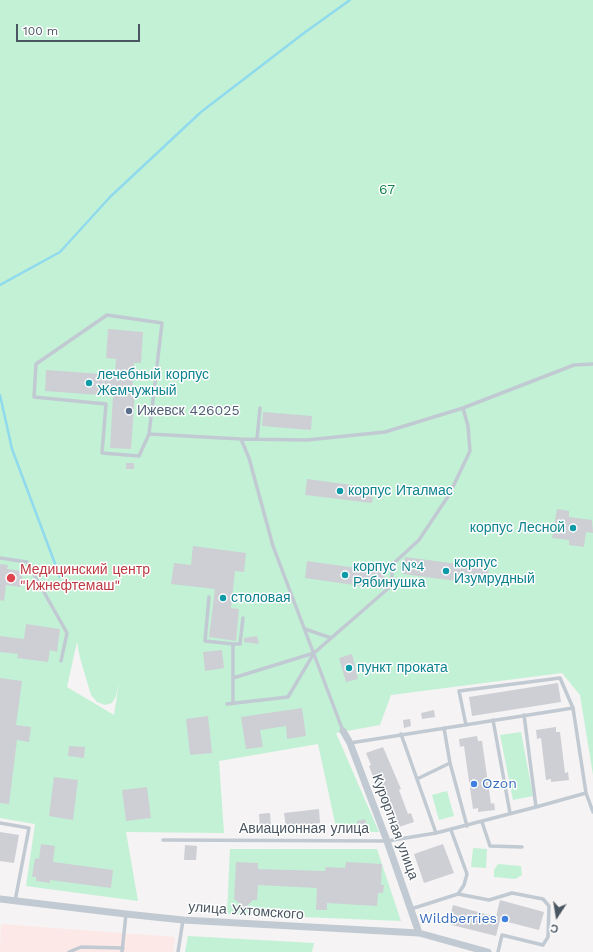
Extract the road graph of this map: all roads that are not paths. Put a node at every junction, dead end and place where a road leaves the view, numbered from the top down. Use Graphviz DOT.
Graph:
graph roads {
  1 [pos="593,364"];
  2 [pos="260,408"];
  3 [pos="463,408"];
  4 [pos="149,434"];
  5 [pos="241,439"];
  6 [pos="257,439"];
  7 [pos="0,558"];
  8 [pos="209,597"];
  9 [pos="243,618"];
  10 [pos="305,629"];
  11 [pos="332,638"];
  12 [pos="233,644"];
  13 [pos="314,653"];
  14 [pos="61,661"];
  15 [pos="233,678"];
  16 [pos="233,703"];
  17 [pos="227,704"];
  18 [pos="573,708"];
  19 [pos="524,715"];
  20 [pos="493,720"];
  21 [pos="466,725"];
  22 [pos="444,728"];
  23 [pos="344,730"];
  24 [pos="401,734"];
  25 [pos="350,743"];
  26 [pos="450,763"];
  27 [pos="417,779"];
  28 [pos="586,793"];
  29 [pos="536,806"];
  30 [pos="593,812"];
  31 [pos="510,814"];
  32 [pos="482,822"];
  33 [pos="0,823"];
  34 [pos="467,826"];
  35 [pos="451,830"];
  36 [pos="436,833"];
  37 [pos="163,840"];
  38 [pos="387,840"];
  39 [pos="522,847"];
  40 [pos="458,894"];
  41 [pos="0,899"];
  42 [pos="15,901"];
  43 [pos="410,909"];
  44 [pos="126,914"];
  45 [pos="183,920"];
  46 [pos="419,933"];
  47 [pos="122,950"];
  48 [pos="69,952"];
  49 [pos="178,952"];
  50 [pos="488,952"];
  51 [pos="498,952"];
  1 -- 3 [label="lane"];
  2 -- 6 [label="lane"];
  3 -- 6 [label="lane"];
  3 -- 11 [label="lane"];
  4 -- 4 [label="lane"];
  4 -- 5 [label="lane"];
  5 -- 6 [label="lane"];
  5 -- 10 [label="lane"];
  7 -- 14 [label="lane"];
  8 -- 12 [label="lane"];
  9 -- 12 [label="lane"];
  10 -- 11 [label="lane"];
  10 -- 13 [label="lane"];
  11 -- 13 [label="lane"];
  12 -- 15 [label="lane"];
  13 -- 15 [label="lane"];
  13 -- 16 [label="lane"];
  13 -- 23 [label="lane"];
  15 -- 16 [label="lane"];
  16 -- 17 [label="lane"];
  18 -- 19 [label="lane"];
  18 -- 21 [label="lane"];
  18 -- 28 [label="lane"];
  19 -- 20 [label="lane"];
  19 -- 29 [label="lane"];
  20 -- 21 [label="lane"];
  20 -- 31 [label="lane"];
  21 -- 22 [label="lane"];
  22 -- 24 [label="lane"];
  22 -- 26 [label="lane"];
  23 -- 25 [label="street, Курортная улица"];
  24 -- 25 [label="lane"];
  24 -- 27 [label="lane"];
  25 -- 38 [label="street, Курортная улица"];
  26 -- 27 [label="lane"];
  26 -- 34 [label="lane"];
  27 -- 36 [label="lane"];
  28 -- 29 [label="lane, Авиационная улица"];
  28 -- 30 [label="lane"];
  29 -- 31 [label="lane, Авиационная улица"];
  31 -- 32 [label="lane, Авиационная улица"];
  32 -- 34 [label="lane, Авиационная улица"];
  32 -- 39 [label="lane"];
  33 -- 42 [label="lane"];
  34 -- 35 [label="lane, Авиационная улица"];
  35 -- 36 [label="lane, Авиационная улица"];
  35 -- 40 [label="lane"];
  36 -- 38 [label="lane, Авиационная улица"];
  37 -- 38 [label="lane, Авиационная улица"];
  38 -- 43 [label="street, Курортная улица"];
  40 -- 43 [label="lane"];
  40 -- 51 [label="lane"];
  41 -- 42 [label="street, улица Ухтомского"];
  42 -- 44 [label="street, улица Ухтомского"];
  43 -- 46 [label="street, Курортная улица"];
  44 -- 45 [label="street, улица Ухтомского"];
  44 -- 47 [label="lane"];
  45 -- 46 [label="street, улица Ухтомского"];
  45 -- 49 [label="lane"];
  46 -- 50 [label="street, улица Ухтомского"];
  47 -- 48 [label="lane"];
}
